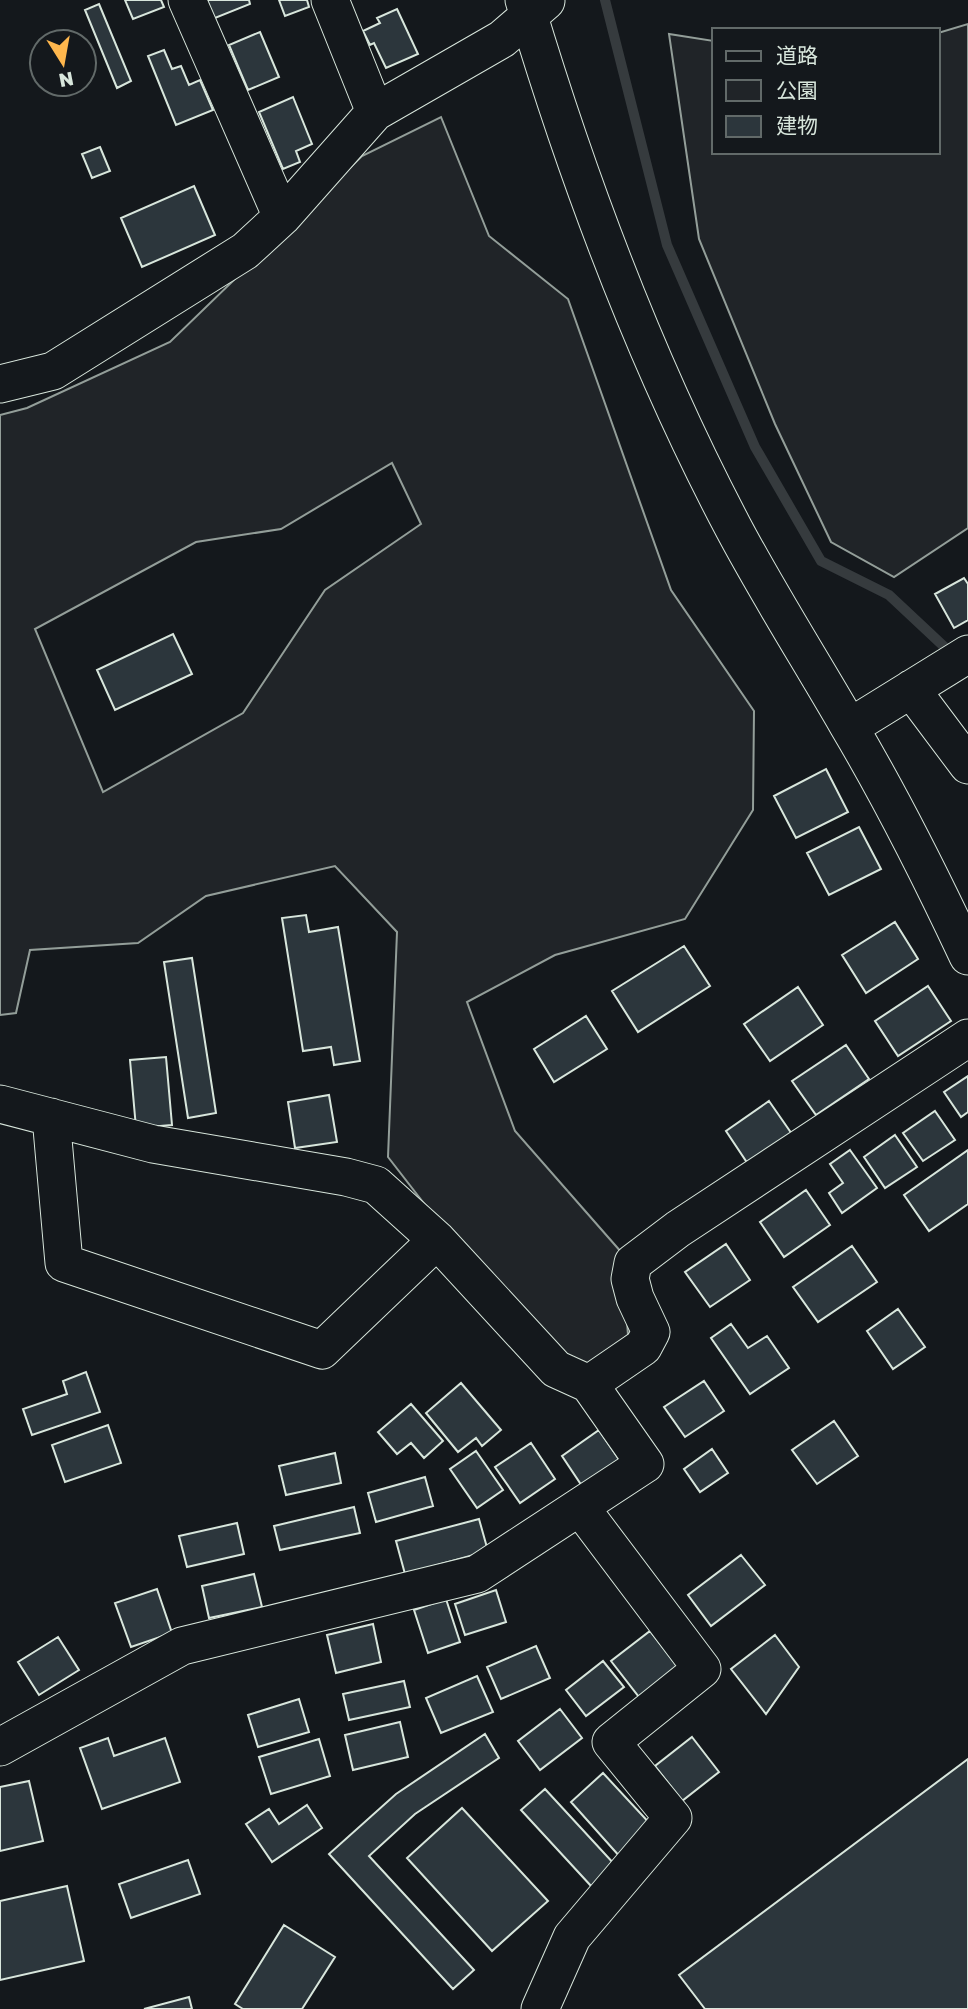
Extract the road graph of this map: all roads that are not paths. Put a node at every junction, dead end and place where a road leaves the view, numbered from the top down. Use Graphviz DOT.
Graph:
graph roads {
  1 [pos="187,0"];
  2 [pos="330,0"];
  3 [pos="533,5"];
  4 [pos="375,112"];
  5 [pos="282,217"];
  6 [pos="0,384"];
  7 [pos="956,661"];
  8 [pos="911,689"];
  9 [pos="850,727"];
  10 [pos="968,765"];
  11 [pos="968,956"];
  12 [pos="968,1038"];
  13 [pos="0,1104"];
  14 [pos="51,1117"];
  15 [pos="437,1240"];
  16 [pos="589,1384"];
  17 [pos="580,1507"];
  18 [pos="0,1747"];
  19 [pos="540,2009"];
  1 -- 5 [label="street"];
  2 -- 4 [label="street"];
  3 -- 4 [label="street"];
  3 -- 9 [label="street"];
  4 -- 5 [label="street"];
  5 -- 6 [label="street"];
  7 -- 8 [label="street"];
  8 -- 9 [label="street"];
  8 -- 10 [label="street"];
  9 -- 11 [label="street"];
  12 -- 16 [label="street"];
  13 -- 14 [label="street"];
  14 -- 15 [label="street"];
  14 -- 15 [label="street"];
  15 -- 16 [label="street"];
  16 -- 17 [label="street"];
  17 -- 18 [label="street"];
  17 -- 19 [label="street"];
}
